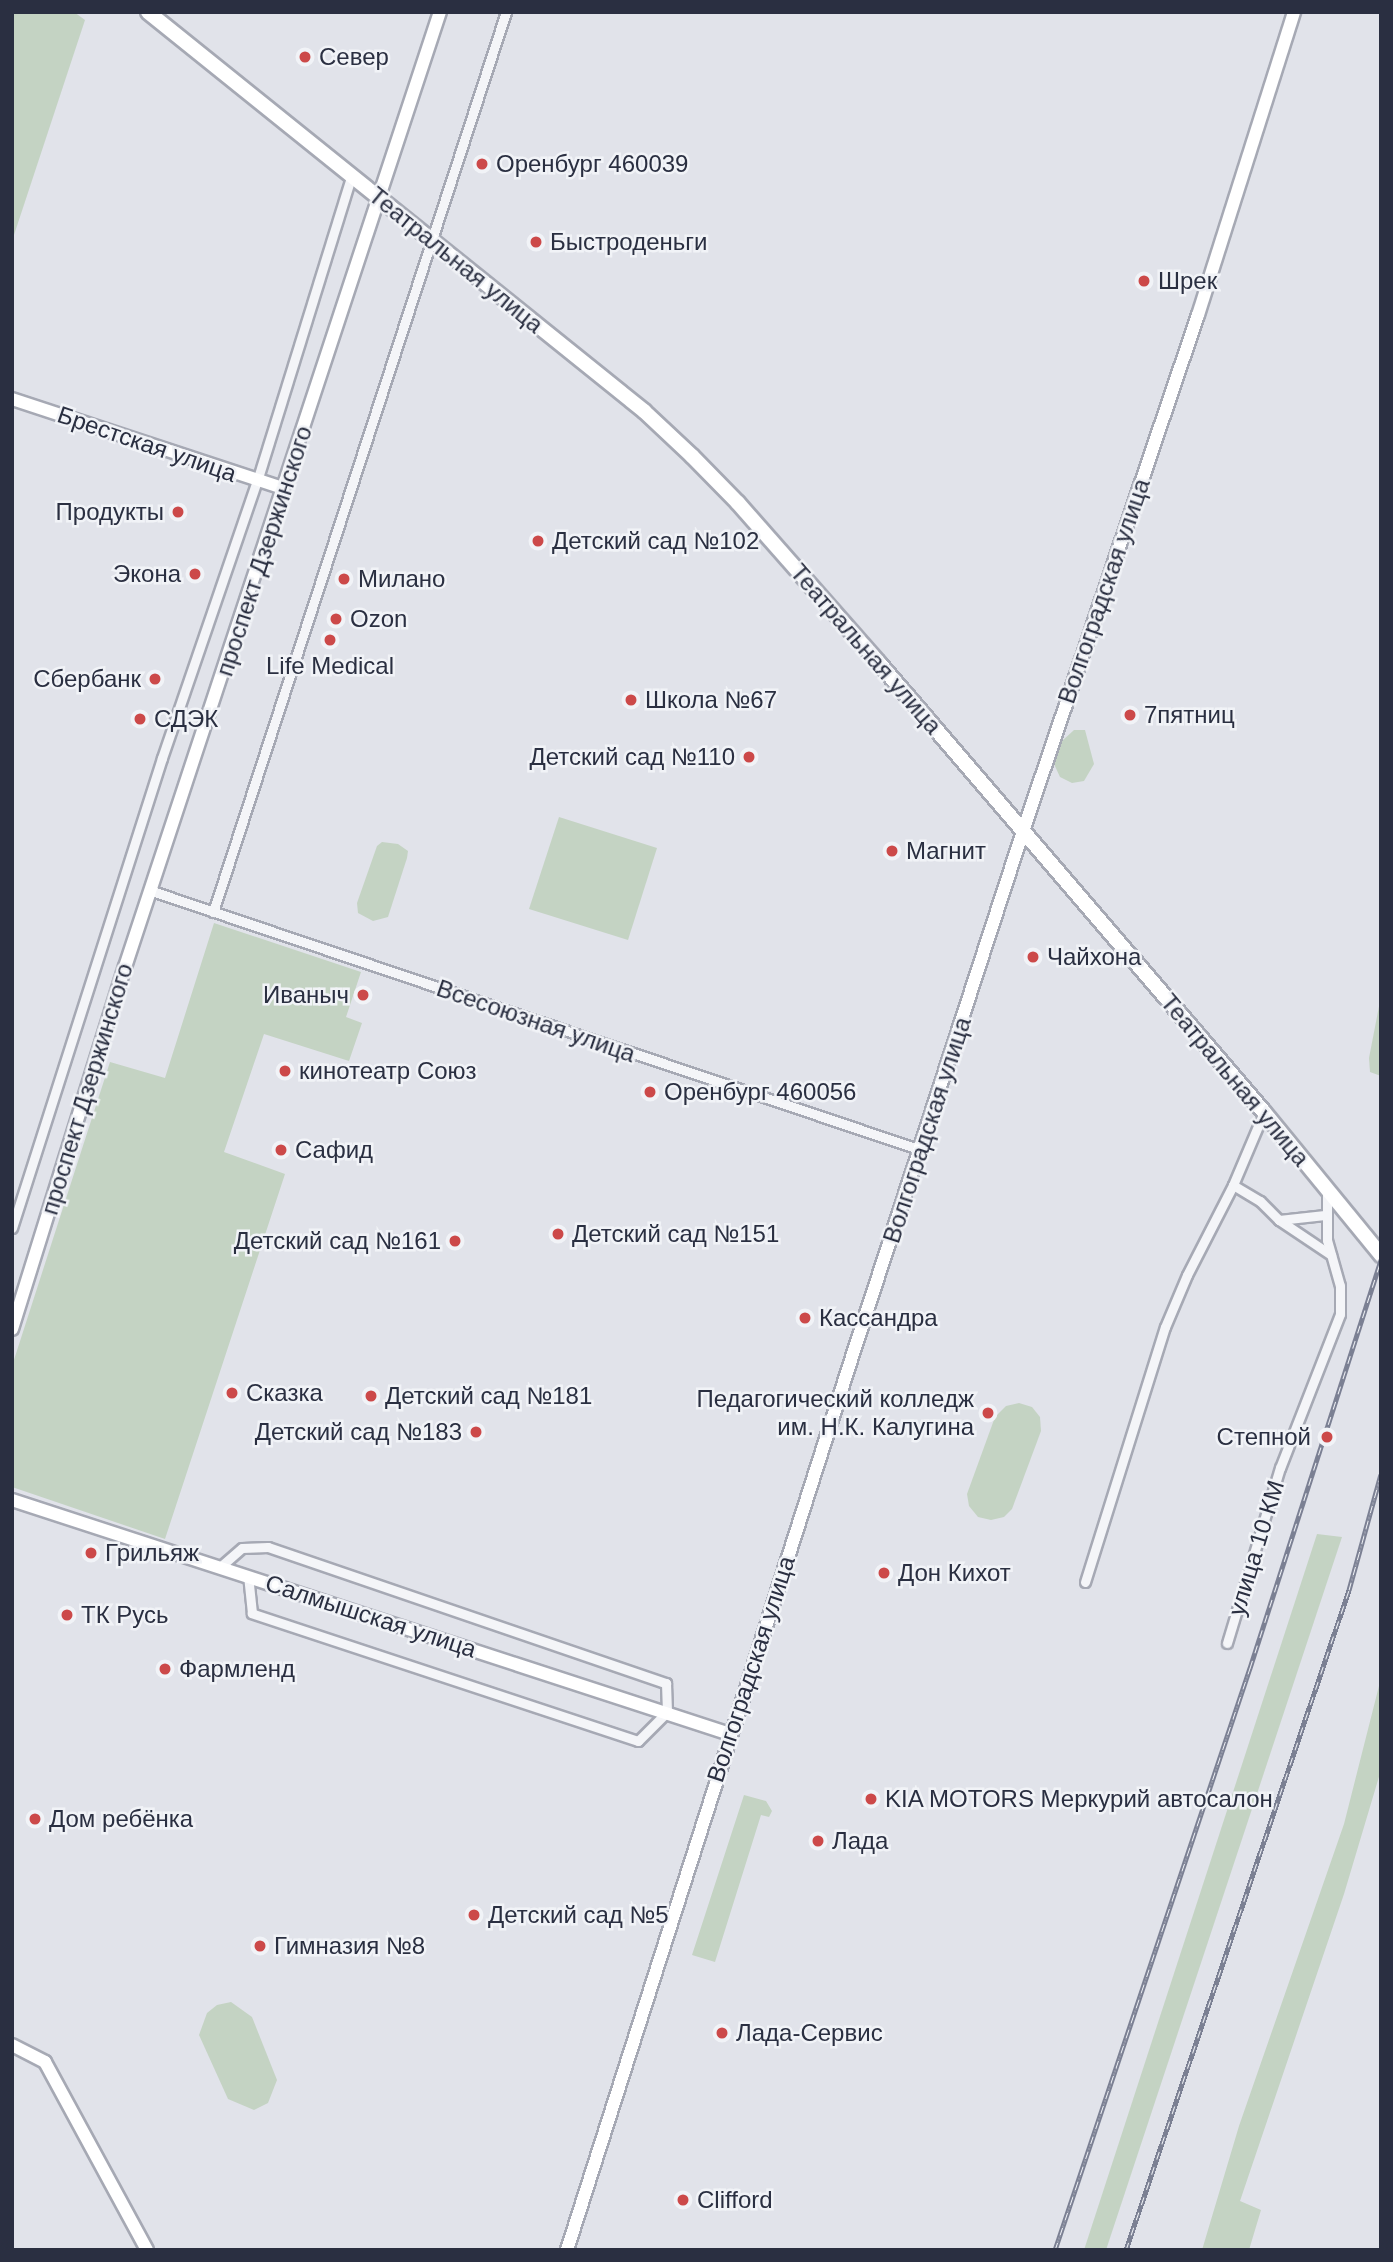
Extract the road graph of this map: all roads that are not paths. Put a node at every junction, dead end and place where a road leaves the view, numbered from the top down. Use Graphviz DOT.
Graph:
graph roads {
  1 [pos="148,12"];
  2 [pos="440,12"];
  3 [pos="506,12"];
  4 [pos="1294,12"];
  5 [pos="351,177"];
  6 [pos="380,199"];
  7 [pos="430,239"];
  8 [pos="12,399"];
  9 [pos="257,481"];
  10 [pos="283,488"];
  11 [pos="1023,831"];
  12 [pos="152,891"];
  13 [pos="213,912"];
  14 [pos="1264,1112"];
  15 [pos="921,1150"];
  16 [pos="1233,1185"];
  17 [pos="1327,1190"];
  18 [pos="1325,1215"];
  19 [pos="1279,1220"];
  20 [pos="12,1228"];
  21 [pos="1331,1255"];
  22 [pos="1381,1255"];
  23 [pos="12,1329"];
  24 [pos="12,1500"];
  25 [pos="220,1567"];
  26 [pos="248,1576"];
  27 [pos="1085,1582"];
  28 [pos="1227,1643"];
  29 [pos="667,1712"];
  30 [pos="730,1734"];
  31 [pos="12,2045"];
  32 [pos="147,2250"];
  33 [pos="567,2250"];
  1 -- 5 [label="main road, Театральная улица"];
  2 -- 6 [label="main road, проспект Дзержинского"];
  3 -- 7 [label="street"];
  4 -- 11 [label="main road, Волгоградская улица"];
  5 -- 6 [label="main road, Театральная улица"];
  5 -- 9 [label="street"];
  6 -- 7 [label="main road, Театральная улица"];
  6 -- 10 [label="main road, проспект Дзержинского"];
  7 -- 11 [label="main road, Театральная улица"];
  7 -- 13 [label="street"];
  8 -- 9 [label="main road, Брестская улица"];
  9 -- 10 [label="main road, Брестская улица"];
  9 -- 20 [label="street"];
  10 -- 12 [label="main road, проспект Дзержинского"];
  11 -- 14 [label="main road, Театральная улица"];
  11 -- 15 [label="main road, Волгоградская улица"];
  12 -- 13 [label="street, Всесоюзная улица"];
  12 -- 23 [label="main road, проспект Дзержинского"];
  13 -- 15 [label="street, Всесоюзная улица"];
  14 -- 16 [label="street"];
  14 -- 17 [label="main road, Театральная улица"];
  15 -- 30 [label="main road, Волгоградская улица"];
  16 -- 19 [label="street"];
  16 -- 27 [label="street"];
  17 -- 18 [label="street, улица 10 КМ"];
  17 -- 22 [label="main road, Театральная улица"];
  18 -- 19 [label="street"];
  18 -- 21 [label="street, улица 10 КМ"];
  19 -- 21 [label="street"];
  21 -- 28 [label="street, улица 10 КМ"];
  24 -- 25 [label="main road, Салмышская улица"];
  25 -- 26 [label="main road, Салмышская улица"];
  25 -- 29 [label="street"];
  26 -- 29 [label="main road, Салмышская улица"];
  26 -- 29 [label="street"];
  29 -- 30 [label="main road, Салмышская улица"];
  30 -- 33 [label="main road, Волгоградская улица"];
  31 -- 32 [label="main road"];
}
